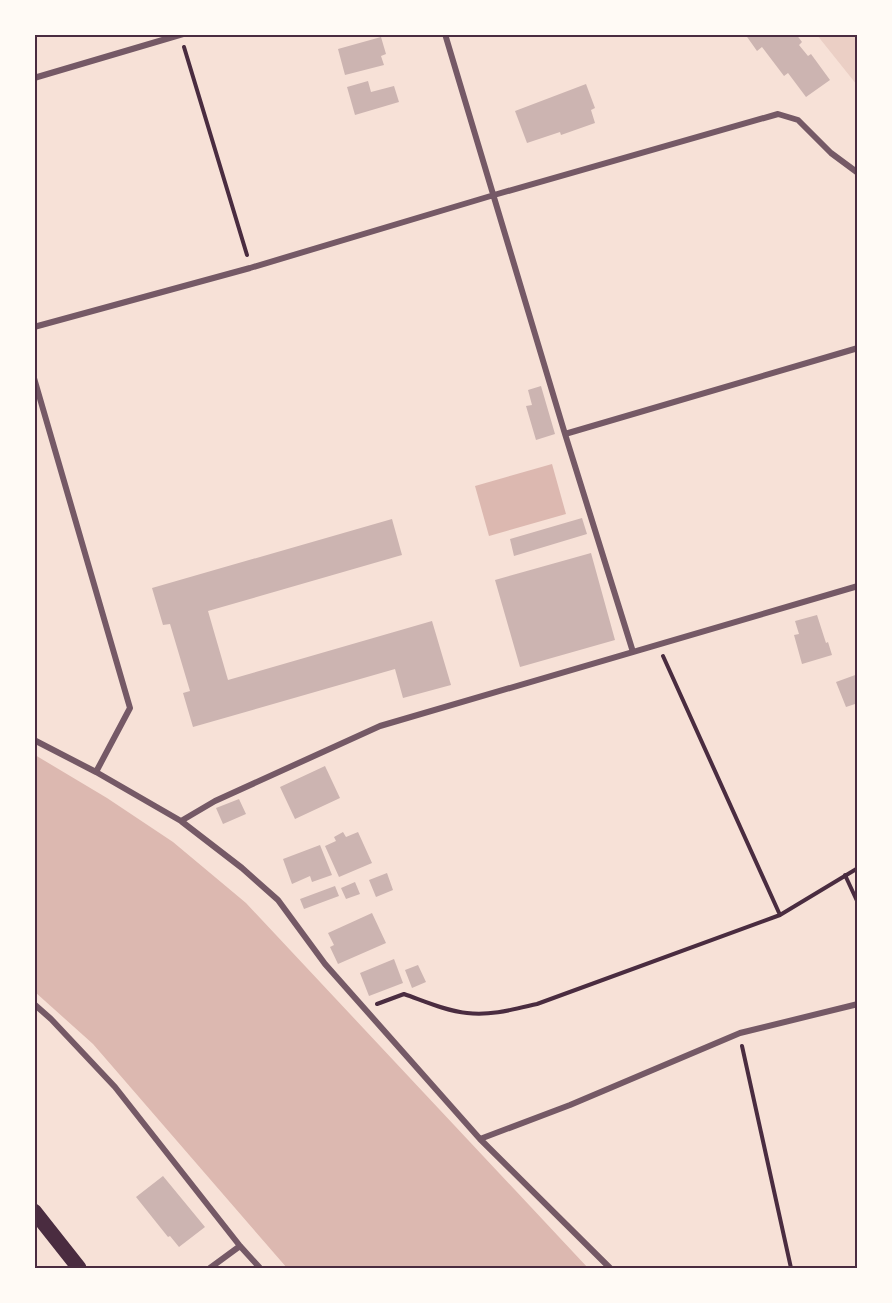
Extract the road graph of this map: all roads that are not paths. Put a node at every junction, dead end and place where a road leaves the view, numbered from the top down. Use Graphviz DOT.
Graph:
graph roads {
  1 [pos="445,34"];
  2 [pos="182,35"];
  3 [pos="34,78"];
  4 [pos="858,173"];
  5 [pos="494,195"];
  6 [pos="34,327"];
  7 [pos="858,348"];
  8 [pos="34,378"];
  9 [pos="37,399"];
  10 [pos="565,434"];
  11 [pos="858,586"];
  12 [pos="633,652"];
  13 [pos="34,740"];
  14 [pos="96,772"];
  15 [pos="180,821"];
  16 [pos="34,1004"];
  17 [pos="858,1004"];
  18 [pos="480,1139"];
  19 [pos="34,1211"];
  20 [pos="240,1246"];
  21 [pos="79,1269"];
  22 [pos="210,1269"];
  23 [pos="260,1269"];
  24 [pos="610,1269"];
  1 -- 5 [label="street"];
  2 -- 3 [label="street"];
  4 -- 5 [label="street"];
  5 -- 6 [label="street"];
  5 -- 10 [label="street"];
  7 -- 10 [label="street"];
  8 -- 9 [label="street"];
  9 -- 14 [label="street"];
  10 -- 12 [label="street"];
  11 -- 12 [label="street"];
  12 -- 15 [label="street"];
  13 -- 14 [label="street"];
  14 -- 15 [label="street"];
  15 -- 18 [label="street"];
  16 -- 20 [label="street"];
  17 -- 18 [label="street"];
  18 -- 24 [label="street"];
  19 -- 21 [label="highway"];
  20 -- 22 [label="street"];
  20 -- 23 [label="street"];
}
